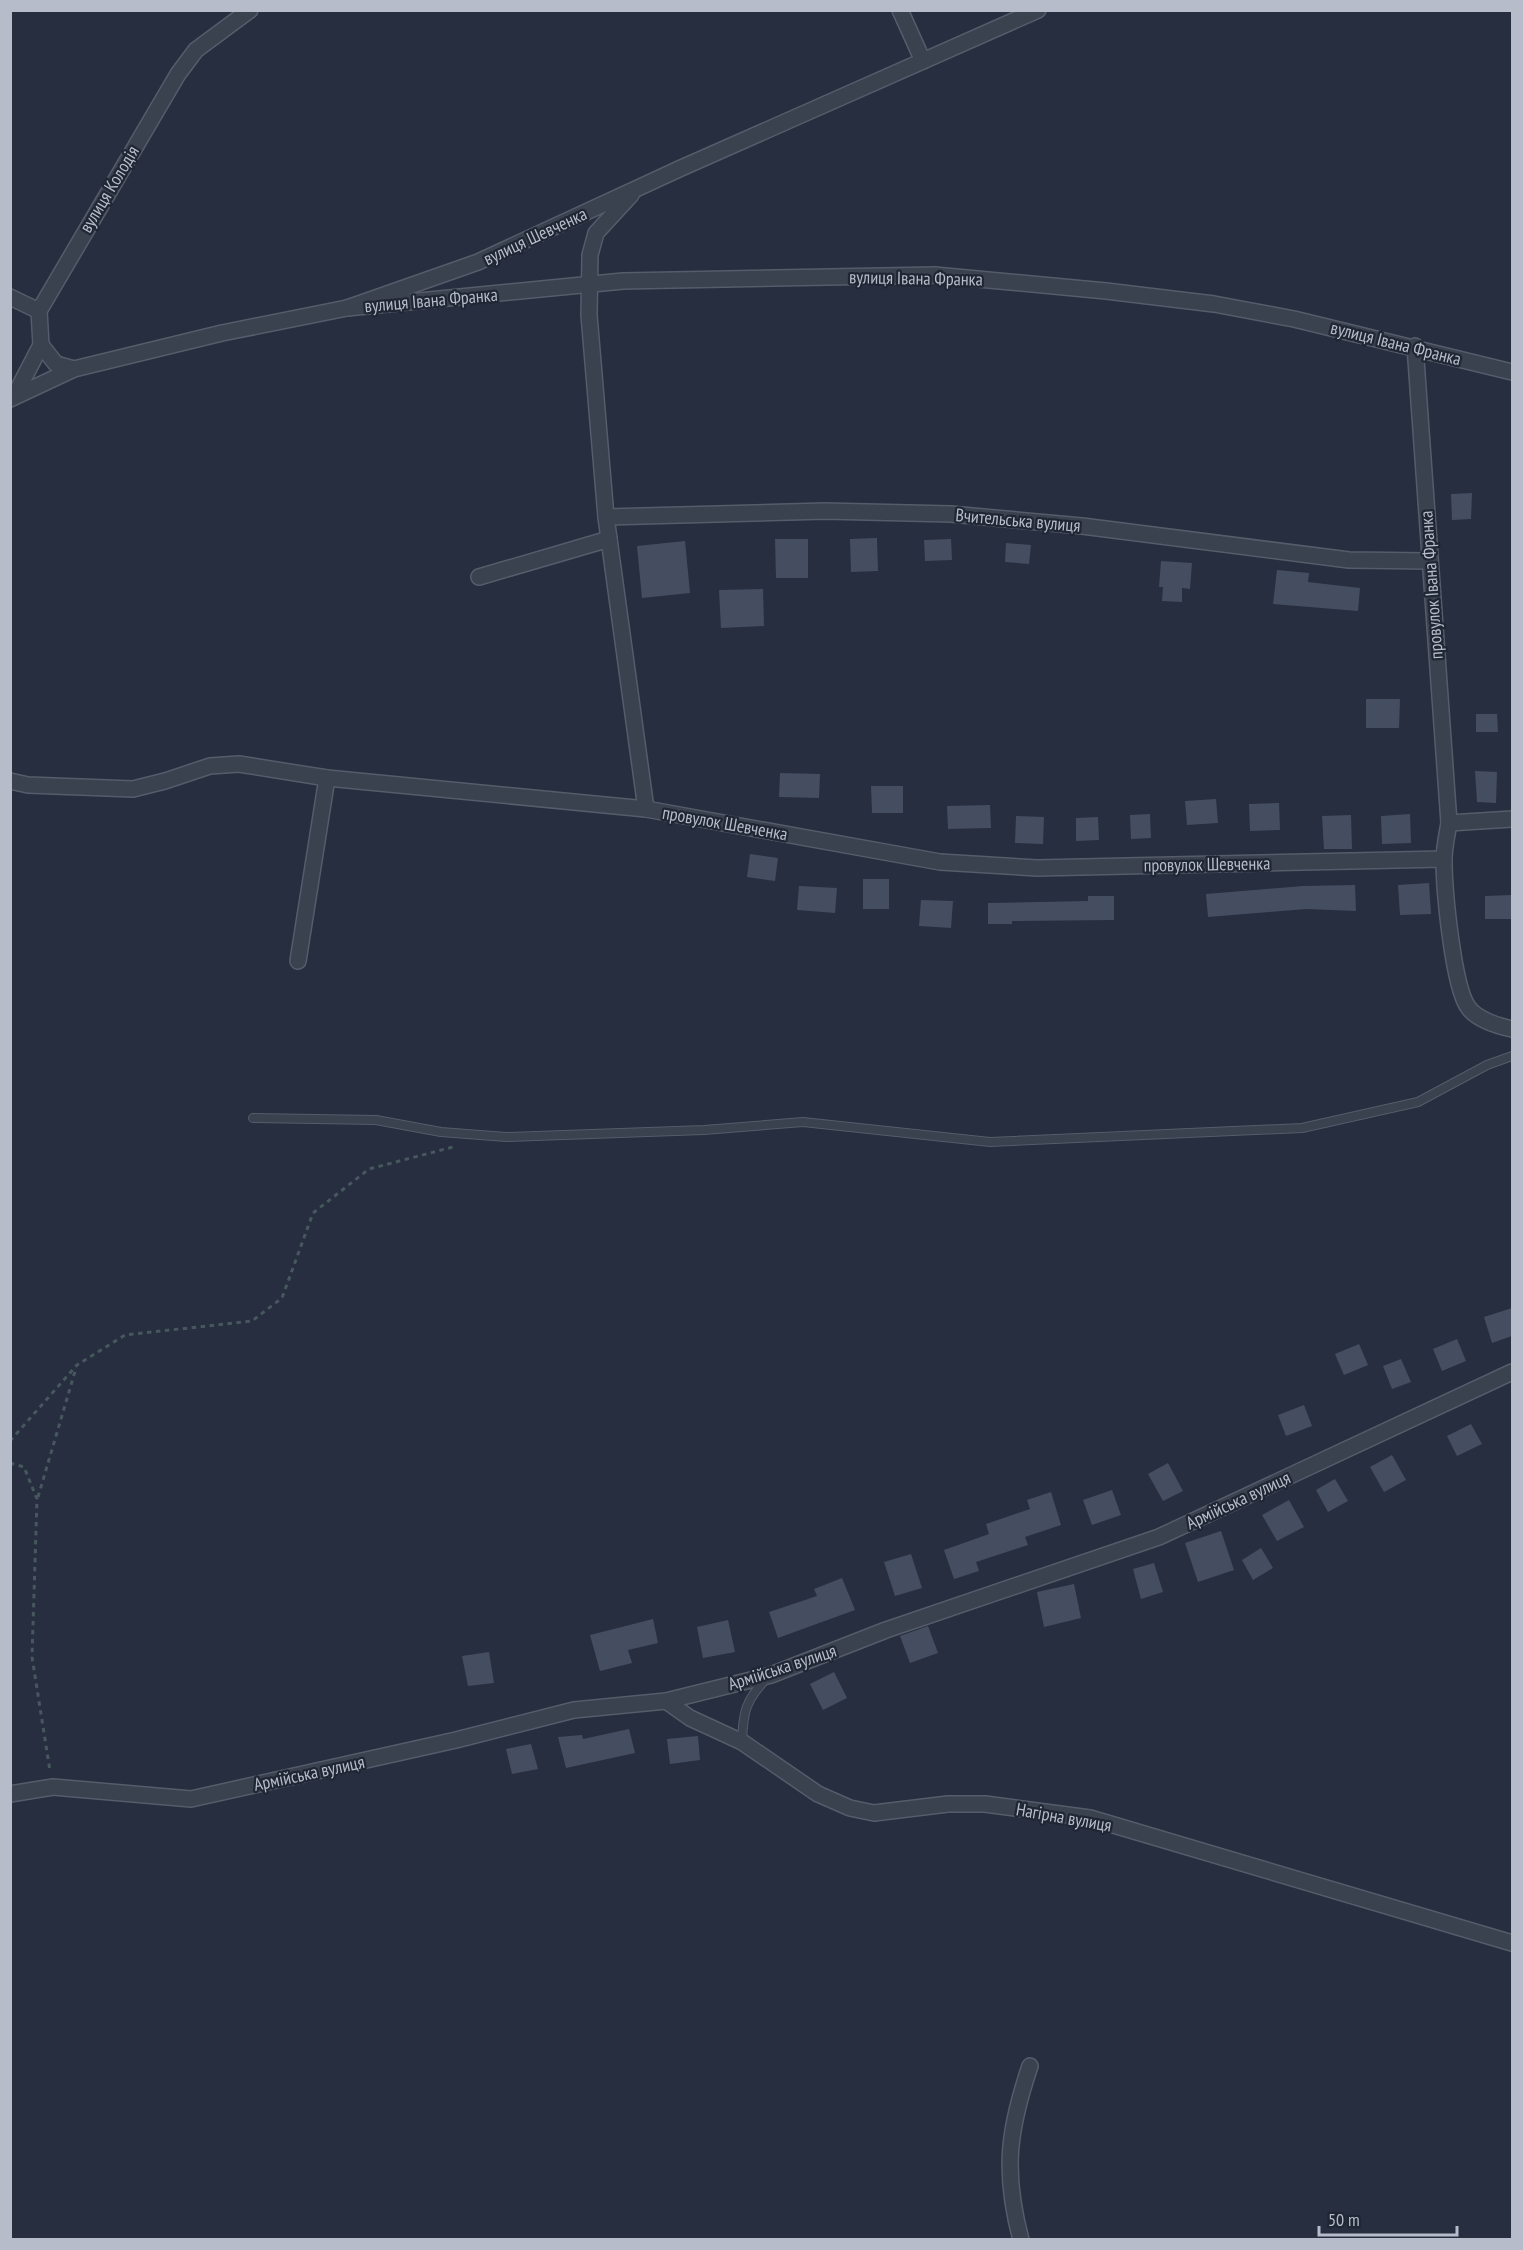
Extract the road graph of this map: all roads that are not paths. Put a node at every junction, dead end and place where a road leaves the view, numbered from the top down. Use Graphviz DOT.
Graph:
graph roads {
  1 [pos="250,10"];
  2 [pos="900,10"];
  3 [pos="1038,10"];
  4 [pos="923,61"];
  5 [pos="638,188"];
  6 [pos="589,286"];
  7 [pos="10,297"];
  8 [pos="347,308"];
  9 [pos="39,311"];
  10 [pos="41,345"];
  11 [pos="1415,346"];
  12 [pos="75,369"];
  13 [pos="1512,372"];
  14 [pos="13,397"];
  15 [pos="606,517"];
  16 [pos="609,539"];
  17 [pos="1429,561"];
  18 [pos="479,577"];
  19 [pos="327,778"];
  20 [pos="10,781"];
  21 [pos="646,809"];
  22 [pos="1512,819"];
  23 [pos="1449,824"];
  24 [pos="1444,859"];
  25 [pos="298,961"];
  26 [pos="1512,1029"];
  27 [pos="1512,1056"];
  28 [pos="253,1118"];
  29 [pos="1512,1372"];
  30 [pos="771,1675"];
  31 [pos="666,1701"];
  32 [pos="742,1742"];
  33 [pos="10,1794"];
  34 [pos="1512,1943"];
  35 [pos="1030,2066"];
  36 [pos="1021,2240"];
  1 -- 9 [label="street, вулиця Колодія"];
  2 -- 4 [label="street"];
  3 -- 4 [label="street, вулиця Шевченка"];
  4 -- 5 [label="street, вулиця Шевченка"];
  5 -- 6 [label="street"];
  5 -- 8 [label="street, вулиця Шевченка"];
  6 -- 8 [label="street, вулиця Івана Франка"];
  6 -- 11 [label="street, вулиця Івана Франка"];
  6 -- 15 [label="street"];
  7 -- 9 [label="street"];
  8 -- 12 [label="street, вулиця Шевченка"];
  9 -- 10 [label="street"];
  10 -- 12 [label="street"];
  10 -- 14 [label="street"];
  11 -- 13 [label="street, вулиця Івана Франка"];
  11 -- 17 [label="street, провулок Івана Франка"];
  12 -- 14 [label="street, вулиця Шевченка"];
  15 -- 16 [label="street"];
  15 -- 17 [label="street, Вчительська вулиця"];
  16 -- 18 [label="street"];
  16 -- 21 [label="street"];
  17 -- 23 [label="street, провулок Івана Франка"];
  19 -- 20 [label="street, провулок Шевченка"];
  19 -- 21 [label="street, провулок Шевченка"];
  19 -- 25 [label="street"];
  21 -- 24 [label="street, провулок Шевченка"];
  22 -- 23 [label="street"];
  23 -- 24 [label="street, провулок Івана Франка"];
  24 -- 26 [label="street, провулок Івана Франка"];
  27 -- 28 [label="lane"];
  29 -- 30 [label="street, Армійська вулиця"];
  30 -- 31 [label="street, Армійська вулиця"];
  30 -- 32 [label="lane"];
  31 -- 32 [label="street, Нагірна вулиця"];
  31 -- 33 [label="street, Армійська вулиця"];
  32 -- 34 [label="street, Нагірна вулиця"];
  35 -- 36 [label="street"];
}
